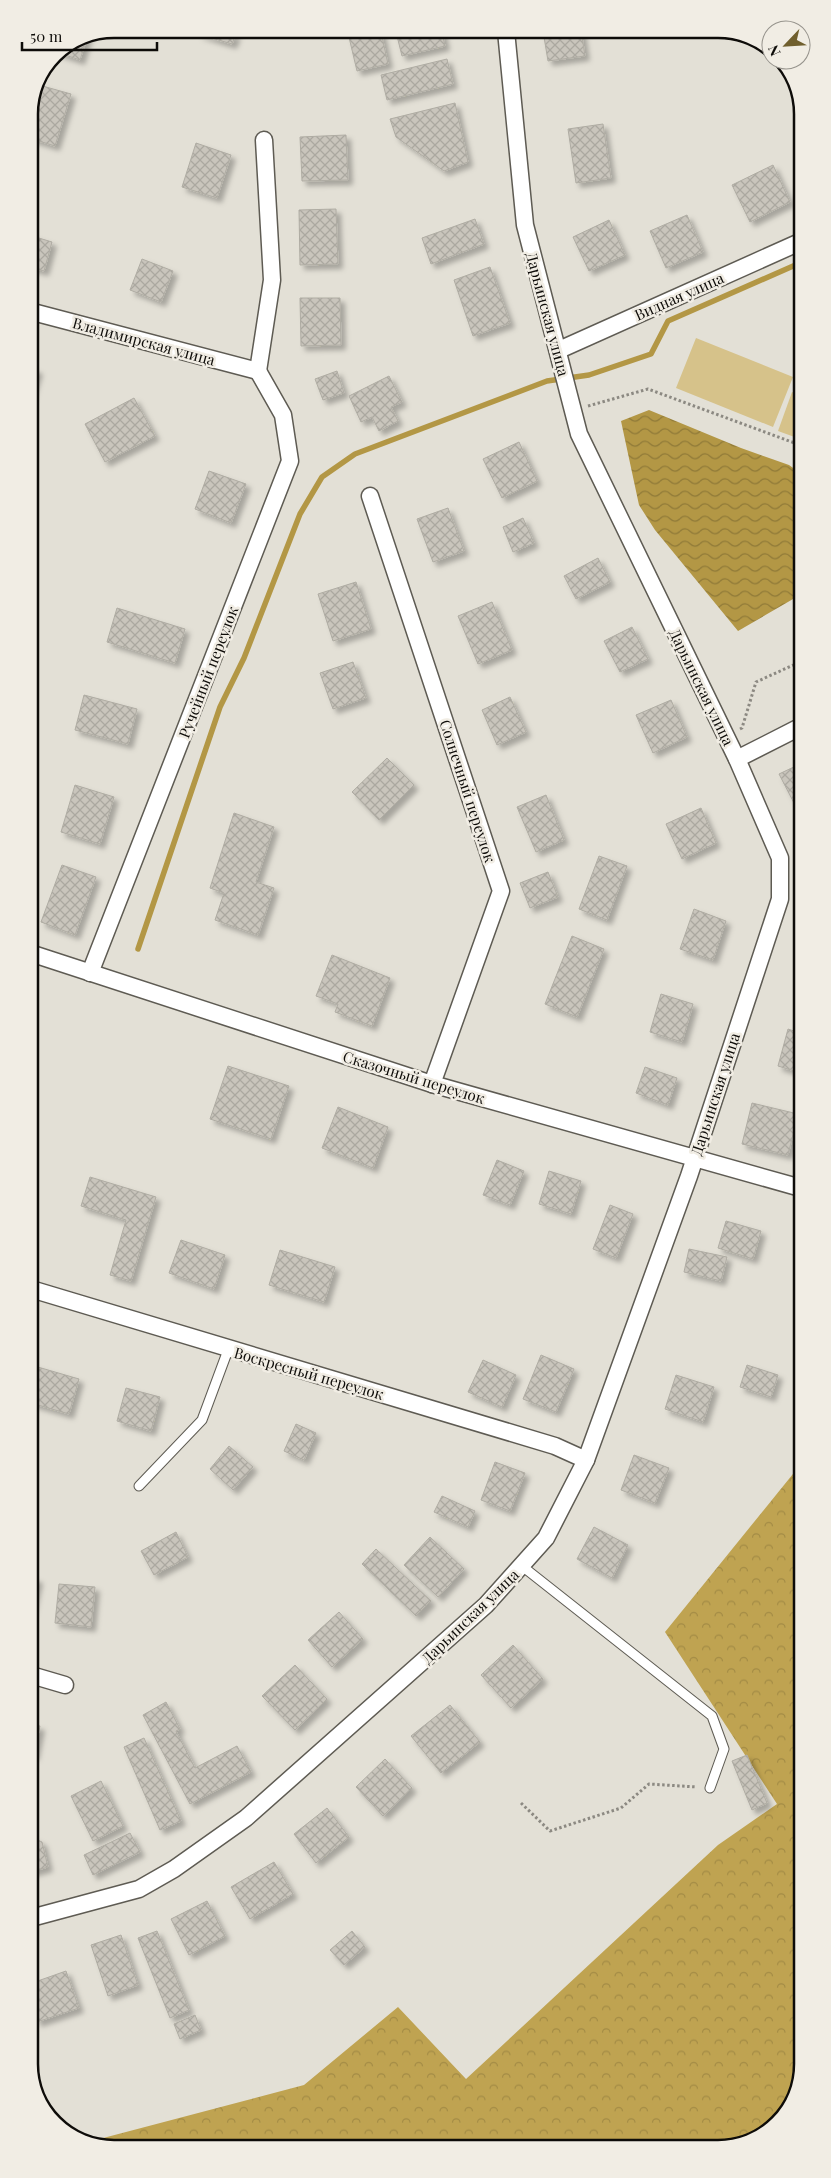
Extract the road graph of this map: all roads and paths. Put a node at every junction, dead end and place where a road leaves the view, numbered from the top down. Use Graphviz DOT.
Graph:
graph roads {
  1 [pos="507,38"];
  2 [pos="264,140"];
  3 [pos="794,245"];
  4 [pos="38,313"];
  5 [pos="559,350"];
  6 [pos="258,371"];
  7 [pos="574,411"];
  8 [pos="794,444"];
  9 [pos="370,496"];
  10 [pos="794,665"];
  11 [pos="794,730"];
  12 [pos="725,735"];
  13 [pos="737,759"];
  14 [pos="38,956"];
  15 [pos="90,973"];
  16 [pos="432,1084"];
  17 [pos="694,1158"];
  18 [pos="794,1186"];
  19 [pos="37,1291"];
  20 [pos="228,1350"];
  21 [pos="586,1460"];
  22 [pos="139,1486"];
  23 [pos="522,1566"];
  24 [pos="37,1677"];
  25 [pos="65,1685"];
  26 [pos="710,1788"];
  27 [pos="521,1803"];
  28 [pos="37,1917"];
  1 -- 5 [label="street, Дарьинская улица"];
  2 -- 6 [label="street"];
  3 -- 5 [label="street, Видная улица"];
  4 -- 6 [label="street, Владимирская улица"];
  5 -- 7 [label="street, Дарьинская улица"];
  6 -- 15 [label="street, Ручейный переулок"];
  7 -- 8 [label="path"];
  7 -- 12 [label="street, Дарьинская улица"];
  9 -- 16 [label="street, Солнечный переулок"];
  10 -- 12 [label="path"];
  11 -- 13 [label="street"];
  12 -- 13 [label="street, Дарьинская улица"];
  13 -- 17 [label="street, Дарьинская улица"];
  14 -- 15 [label="street, Сказочный переулок"];
  15 -- 16 [label="street, Сказочный переулок"];
  16 -- 17 [label="street, Сказочный переулок"];
  17 -- 18 [label="street, Сказочный переулок"];
  17 -- 21 [label="street, Дарьинская улица"];
  19 -- 20 [label="street, Воскресный переулок"];
  20 -- 21 [label="street, Воскресный переулок"];
  20 -- 22 [label="lane"];
  21 -- 23 [label="street, Дарьинская улица"];
  23 -- 26 [label="lane"];
  23 -- 28 [label="street, Дарьинская улица"];
  24 -- 25 [label="street"];
  26 -- 27 [label="path"];
}
